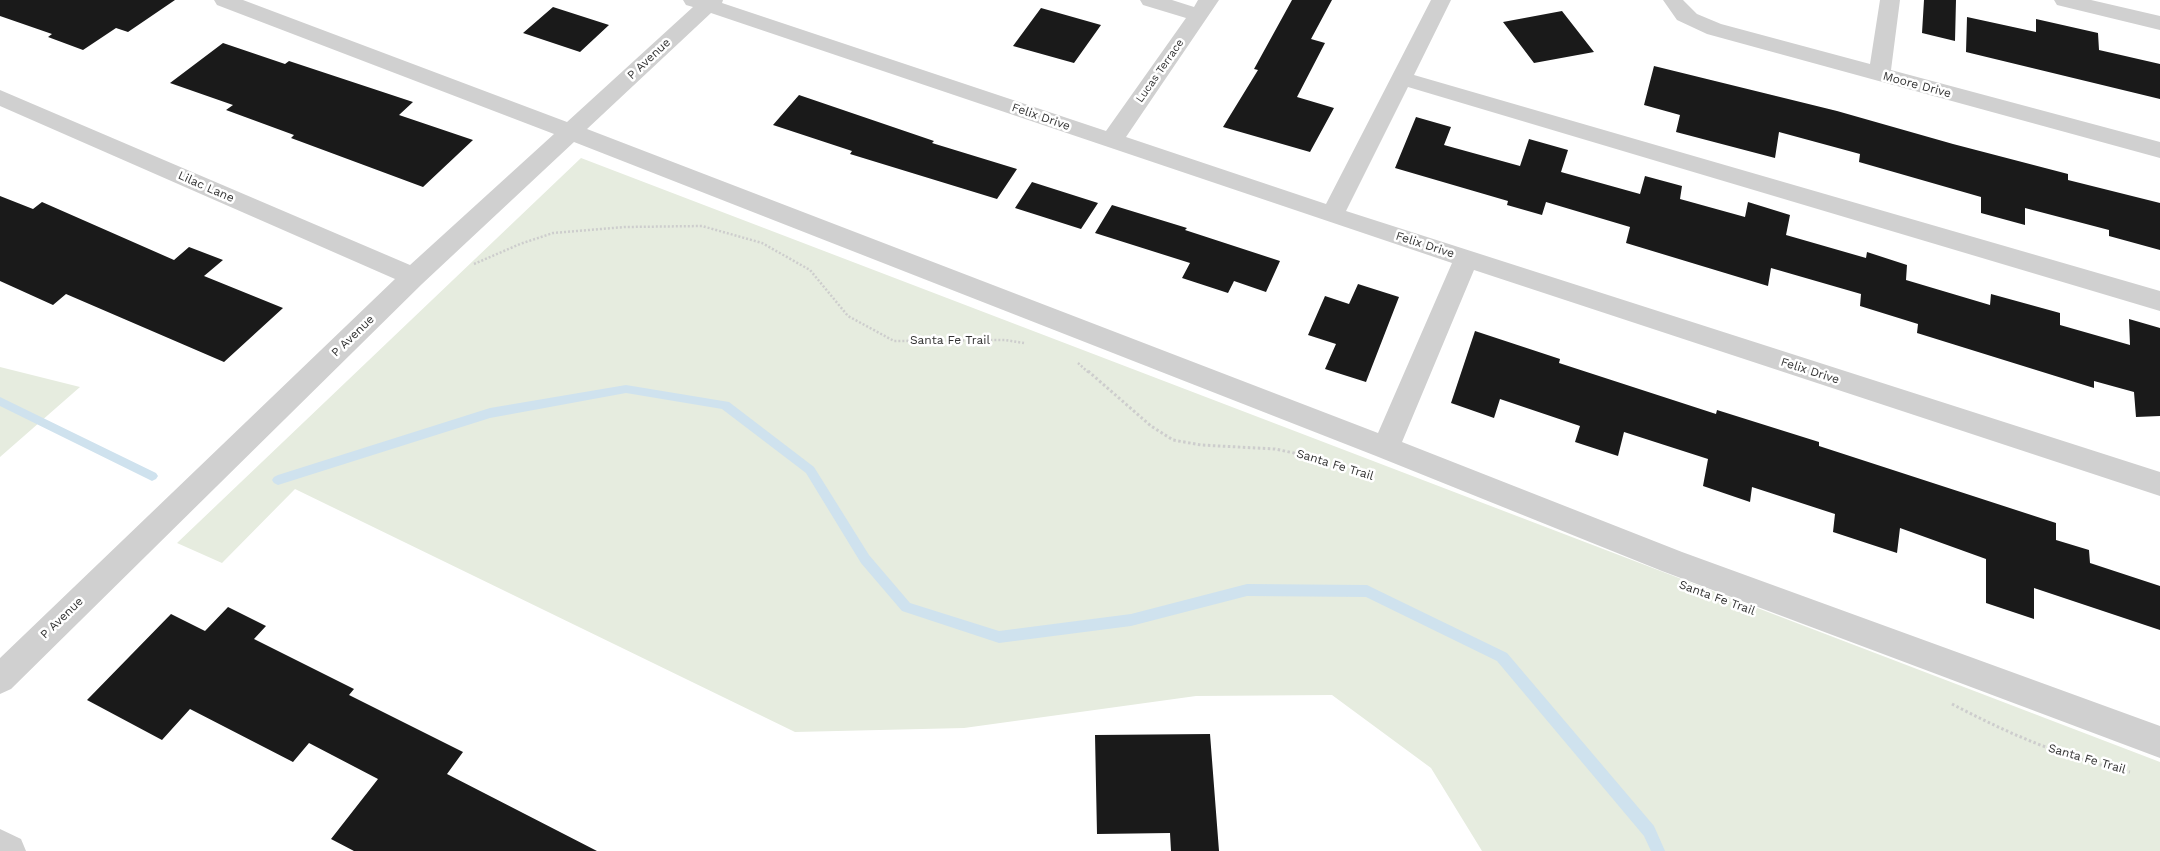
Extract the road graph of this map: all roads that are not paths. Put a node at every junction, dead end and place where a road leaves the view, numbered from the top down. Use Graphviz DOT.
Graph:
graph roads {
  1 [pos="224,0"];
  2 [pos="1150,0"];
  3 [pos="1441,0"];
  4 [pos="1890,0"];
  5 [pos="2064,0"];
  6 [pos="704,2"];
  7 [pos="1675,6"];
  8 [pos="1204,7"];
  9 [pos="2160,23"];
  10 [pos="1879,74"];
  11 [pos="1401,78"];
  12 [pos="0,97"];
  13 [pos="571,132"];
  14 [pos="1111,141"];
  15 [pos="2160,150"];
  16 [pos="1332,215"];
  17 [pos="1466,258"];
  18 [pos="413,277"];
  19 [pos="2160,301"];
  20 [pos="1386,448"];
  21 [pos="2160,484"];
  22 [pos="0,678"];
  23 [pos="2160,742"];
  24 [pos="0,846"];
  25 [pos="9,851"];
  1 -- 13 [label="street"];
  2 -- 8 [label="street"];
  3 -- 11 [label="street"];
  4 -- 10 [label="street"];
  5 -- 9 [label="street"];
  6 -- 13 [label="street, P Avenue"];
  6 -- 14 [label="street, Felix Drive"];
  7 -- 10 [label="street, Moore Drive"];
  8 -- 14 [label="street, Lucas Terrace"];
  10 -- 15 [label="street, Moore Drive"];
  11 -- 16 [label="street"];
  11 -- 19 [label="street"];
  12 -- 18 [label="street, Lilac Lane"];
  13 -- 18 [label="street, P Avenue"];
  13 -- 20 [label="street"];
  14 -- 16 [label="street, Felix Drive"];
  16 -- 17 [label="street, Felix Drive"];
  17 -- 20 [label="street"];
  17 -- 21 [label="street, Felix Drive"];
  18 -- 22 [label="street, P Avenue"];
  20 -- 23 [label="street"];
  24 -- 25 [label="street"];
}
